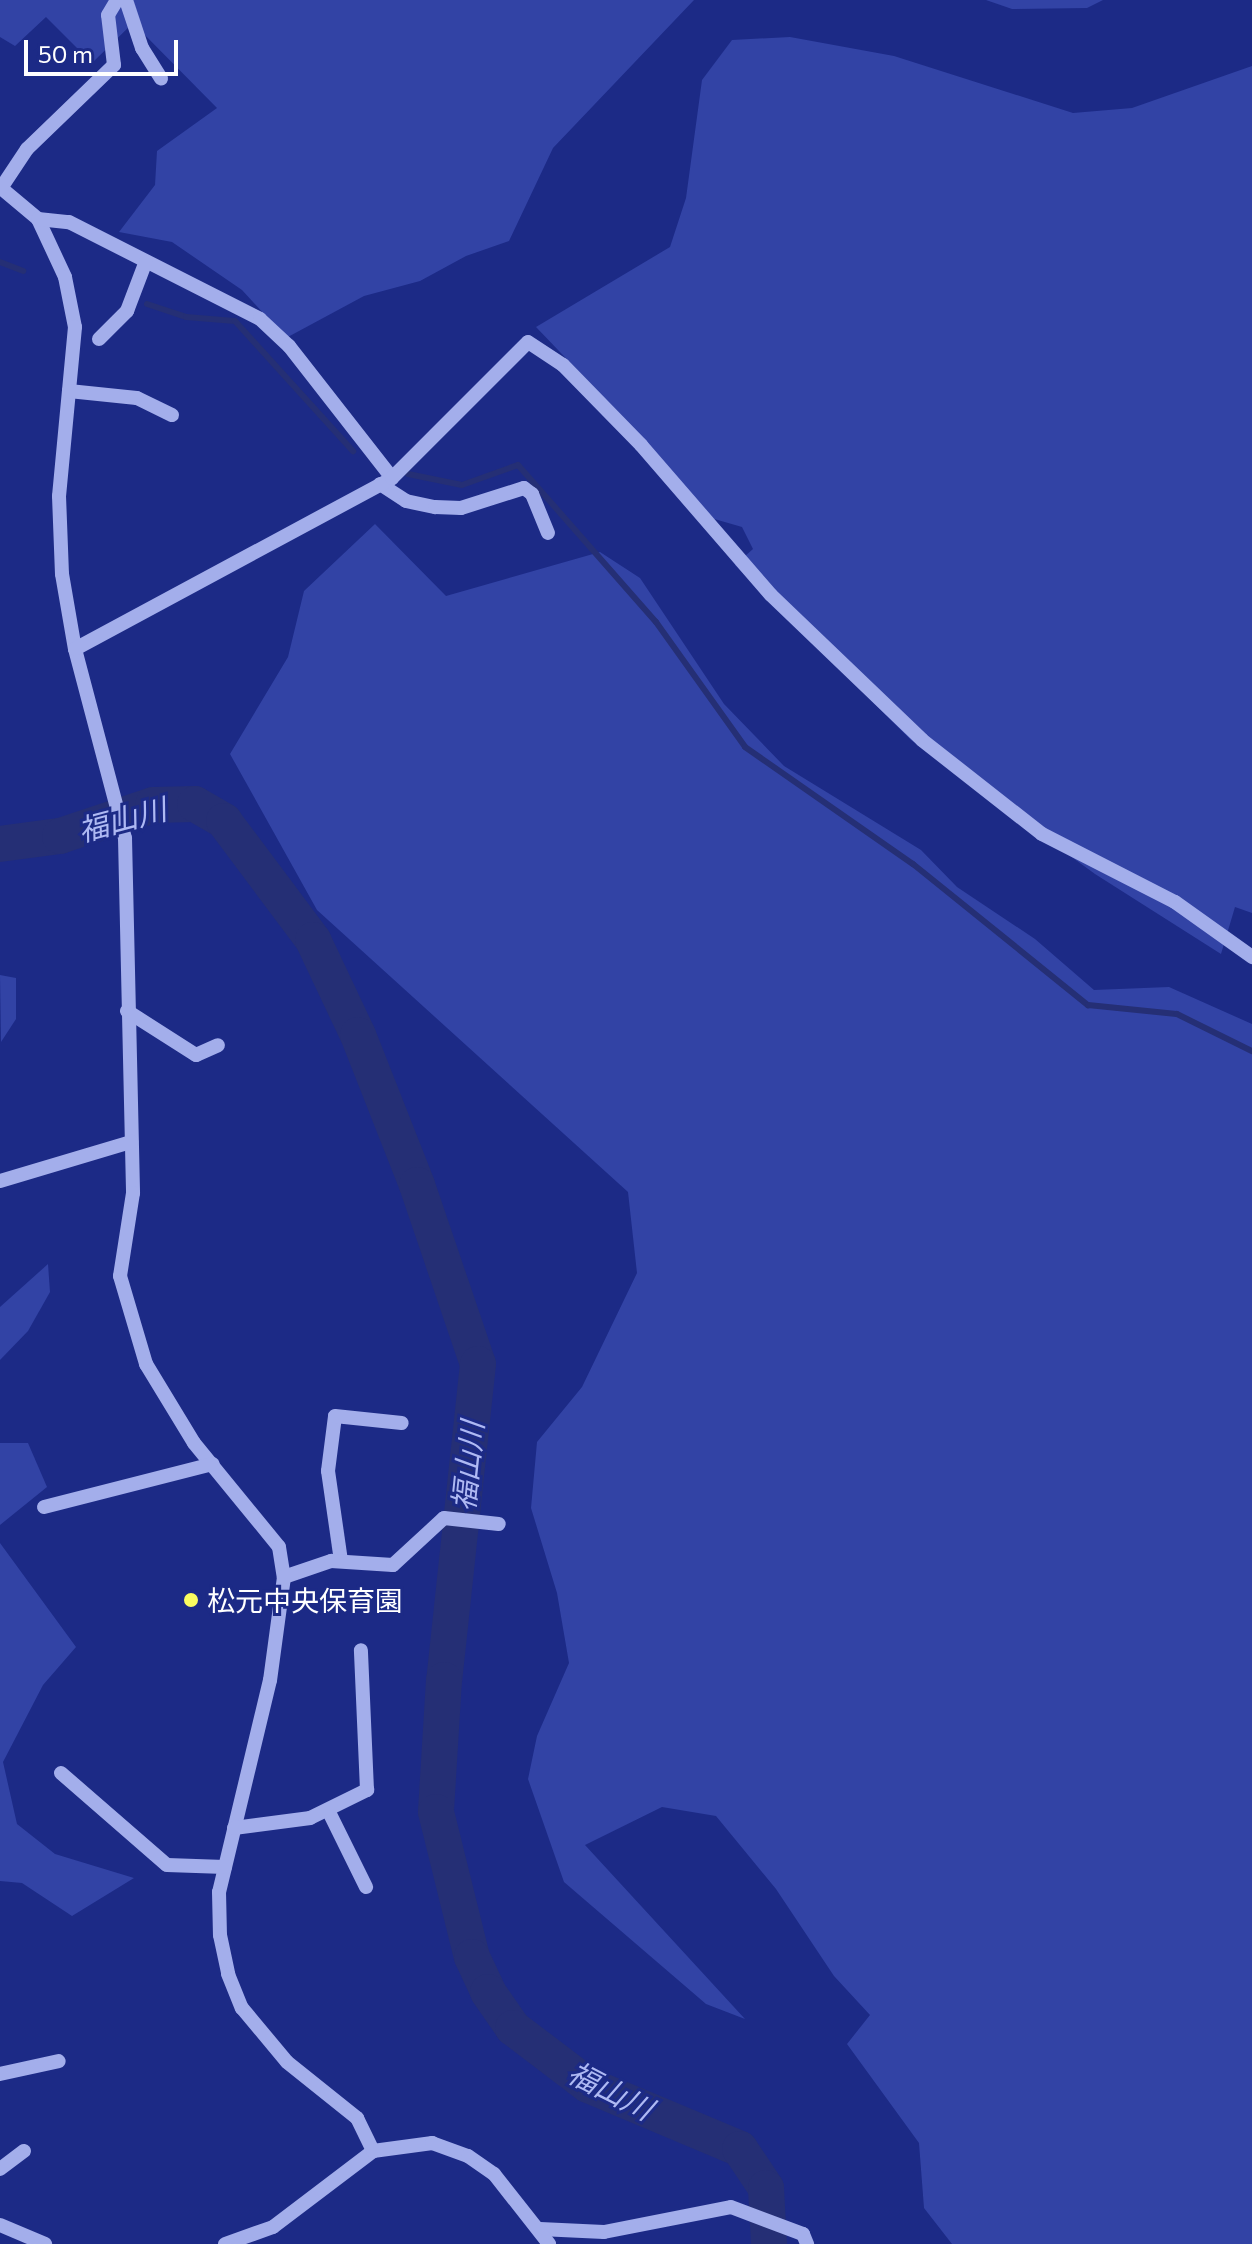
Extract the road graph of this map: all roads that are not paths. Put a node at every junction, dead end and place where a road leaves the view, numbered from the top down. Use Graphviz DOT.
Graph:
graph roads {
  1 [pos="117,0"];
  2 [pos="126,0"];
  3 [pos="161,78"];
  4 [pos="1,187"];
  5 [pos="38,219"];
  6 [pos="146,261"];
  7 [pos="99,339"];
  8 [pos="69,391"];
  9 [pos="172,415"];
  10 [pos="386,481"];
  11 [pos="548,533"];
  12 [pos="75,649"];
  13 [pos="1252,957"];
  14 [pos="127,1011"];
  15 [pos="218,1045"];
  16 [pos="131,1142"];
  17 [pos="0,1181"];
  18 [pos="402,1423"];
  19 [pos="213,1464"];
  20 [pos="44,1507"];
  21 [pos="499,1524"];
  22 [pos="341,1561"];
  23 [pos="284,1577"];
  24 [pos="361,1650"];
  25 [pos="61,1773"];
  26 [pos="328,1810"];
  27 [pos="234,1828"];
  28 [pos="225,1867"];
  29 [pos="366,1887"];
  30 [pos="59,2061"];
  31 [pos="0,2074"];
  32 [pos="24,2151"];
  33 [pos="373,2151"];
  34 [pos="0,2169"];
  35 [pos="0,2225"];
  36 [pos="540,2229"];
  37 [pos="805,2239"];
  38 [pos="45,2244"];
  39 [pos="225,2244"];
  40 [pos="549,2244"];
  1 -- 4 [label="street"];
  2 -- 3 [label="street"];
  4 -- 5 [label="street"];
  5 -- 6 [label="street"];
  5 -- 8 [label="street"];
  6 -- 7 [label="street"];
  6 -- 10 [label="street"];
  8 -- 9 [label="street"];
  8 -- 12 [label="street"];
  10 -- 11 [label="street"];
  10 -- 12 [label="street"];
  10 -- 13 [label="street"];
  12 -- 14 [label="street"];
  14 -- 15 [label="street"];
  14 -- 16 [label="street"];
  16 -- 17 [label="street"];
  16 -- 19 [label="street"];
  18 -- 22 [label="street"];
  19 -- 20 [label="street"];
  19 -- 23 [label="street"];
  21 -- 22 [label="street"];
  22 -- 23 [label="street"];
  23 -- 27 [label="street"];
  24 -- 26 [label="street"];
  25 -- 28 [label="street"];
  26 -- 27 [label="street"];
  26 -- 29 [label="street"];
  27 -- 28 [label="street"];
  28 -- 33 [label="street"];
  30 -- 31 [label="street"];
  32 -- 34 [label="street"];
  33 -- 36 [label="street"];
  33 -- 39 [label="street"];
  35 -- 38 [label="street"];
  36 -- 37 [label="street"];
  36 -- 40 [label="street"];
}
